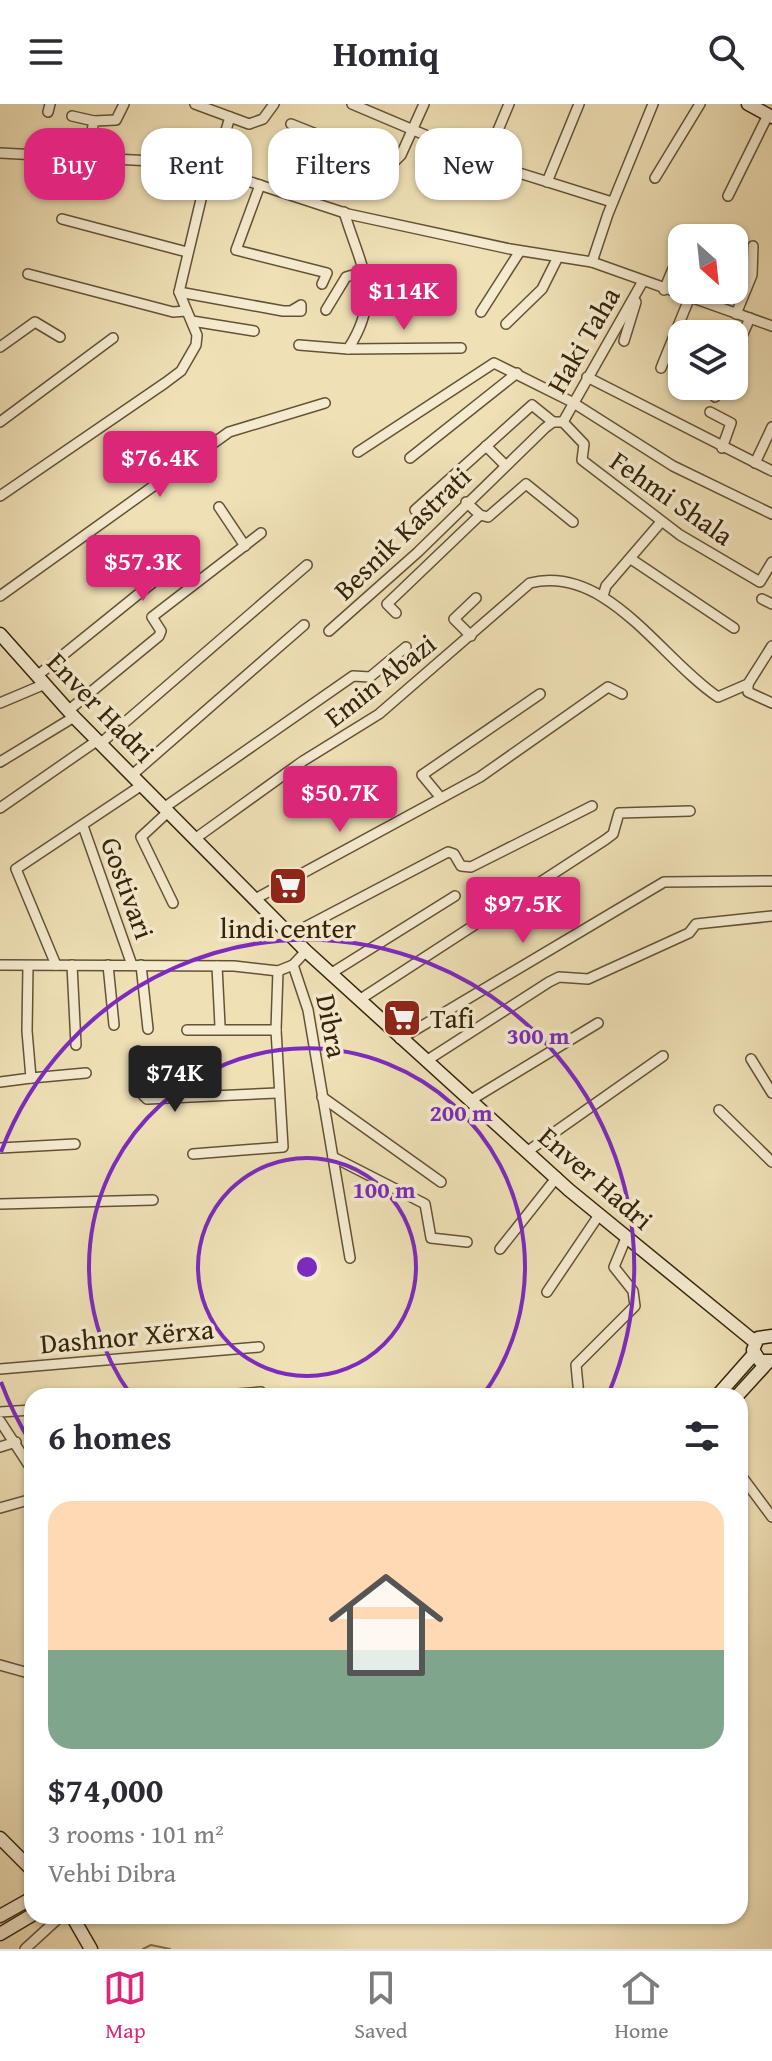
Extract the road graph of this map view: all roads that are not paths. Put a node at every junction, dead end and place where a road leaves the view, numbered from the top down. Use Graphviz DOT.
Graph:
graph roads {
  1 [pos="124,104"];
  2 [pos="195,104"];
  3 [pos="274,104"];
  4 [pos="352,104"];
  5 [pos="424,104"];
  6 [pos="509,104"];
  7 [pos="579,104"];
  8 [pos="653,104"];
  9 [pos="700,104"];
  10 [pos="748,104"];
  11 [pos="769,111"];
  12 [pos="72,116"];
  13 [pos="230,117"];
  14 [pos="94,121"];
  15 [pos="291,124"];
  16 [pos="93,128"];
  17 [pos="226,128"];
  18 [pos="499,128"];
  19 [pos="414,129"];
  20 [pos="0,153"];
  21 [pos="24,155"];
  22 [pos="522,174"];
  23 [pos="655,178"];
  24 [pos="547,182"];
  25 [pos="252,183"];
  26 [pos="260,185"];
  27 [pos="728,196"];
  28 [pos="202,200"];
  29 [pos="612,202"];
  30 [pos="344,212"];
  31 [pos="62,219"];
  32 [pos="753,246"];
  33 [pos="520,251"];
  34 [pos="187,252"];
  35 [pos="558,257"];
  36 [pos="592,262"];
  37 [pos="363,272"];
  38 [pos="28,274"];
  39 [pos="668,280"];
  40 [pos="643,281"];
  41 [pos="322,284"];
  42 [pos="664,290"];
  43 [pos="668,291"];
  44 [pos="179,292"];
  45 [pos="634,296"];
  46 [pos="687,304"];
  47 [pos="705,304"];
  48 [pos="326,310"];
  49 [pos="186,311"];
  50 [pos="289,311"];
  51 [pos="481,312"];
  52 [pos="736,314"];
  53 [pos="750,318"];
  54 [pos="192,321"];
  55 [pos="748,322"];
  56 [pos="506,324"];
  57 [pos="772,326"];
  58 [pos="254,331"];
  59 [pos="60,337"];
  60 [pos="113,338"];
  61 [pos="624,341"];
  62 [pos="299,345"];
  63 [pos="0,347"];
  64 [pos="461,348"];
  65 [pos="348,349"];
  66 [pos="661,368"];
  67 [pos="517,373"];
  68 [pos="587,377"];
  69 [pos="572,402"];
  70 [pos="325,403"];
  71 [pos="710,412"];
  72 [pos="0,422"];
  73 [pos="558,422"];
  74 [pos="772,427"];
  75 [pos="486,446"];
  76 [pos="722,448"];
  77 [pos="358,452"];
  78 [pos="410,458"];
  79 [pos="755,463"];
  80 [pos="505,465"];
  81 [pos="772,471"];
  82 [pos="0,496"];
  83 [pos="466,502"];
  84 [pos="219,507"];
  85 [pos="415,510"];
  86 [pos="772,514"];
  87 [pos="480,515"];
  88 [pos="573,522"];
  89 [pos="661,522"];
  90 [pos="261,533"];
  91 [pos="245,546"];
  92 [pos="193,550"];
  93 [pos="631,559"];
  94 [pos="772,562"];
  95 [pos="307,565"];
  96 [pos="0,596"];
  97 [pos="603,596"];
  98 [pos="476,598"];
  99 [pos="762,599"];
  100 [pos="772,604"];
  101 [pos="396,613"];
  102 [pos="304,625"];
  103 [pos="734,628"];
  104 [pos="329,631"];
  105 [pos="0,634"];
  106 [pos="471,636"];
  107 [pos="772,646"];
  108 [pos="406,647"];
  109 [pos="41,680"];
  110 [pos="748,684"];
  111 [pos="540,694"];
  112 [pos="622,694"];
  113 [pos="0,703"];
  114 [pos="772,703"];
  115 [pos="72,714"];
  116 [pos="100,741"];
  117 [pos="0,762"];
  118 [pos="137,780"];
  119 [pos="441,798"];
  120 [pos="592,806"];
  121 [pos="0,808"];
  122 [pos="167,809"];
  123 [pos="690,811"];
  124 [pos="83,826"];
  125 [pos="196,838"];
  126 [pos="772,881"];
  127 [pos="455,896"];
  128 [pos="255,899"];
  129 [pos="173,903"];
  130 [pos="772,916"];
  131 [pos="290,935"];
  132 [pos="306,951"];
  133 [pos="0,965"];
  134 [pos="56,965"];
  135 [pos="72,965"];
  136 [pos="108,965"];
  137 [pos="136,965"];
  138 [pos="293,965"];
  139 [pos="28,966"];
  140 [pos="217,966"];
  141 [pos="278,971"];
  142 [pos="330,974"];
  143 [pos="359,1000"];
  144 [pos="598,1023"];
  145 [pos="114,1025"];
  146 [pos="220,1026"];
  147 [pos="148,1029"];
  148 [pos="187,1030"];
  149 [pos="276,1030"];
  150 [pos="400,1039"];
  151 [pos="76,1045"];
  152 [pos="138,1051"];
  153 [pos="663,1056"];
  154 [pos="751,1059"];
  155 [pos="426,1061"];
  156 [pos="86,1073"];
  157 [pos="31,1078"];
  158 [pos="0,1082"];
  159 [pos="277,1093"];
  160 [pos="772,1093"];
  161 [pos="322,1097"];
  162 [pos="471,1100"];
  163 [pos="719,1110"];
  164 [pos="75,1144"];
  165 [pos="0,1148"];
  166 [pos="528,1151"];
  167 [pos="193,1154"];
  168 [pos="333,1157"];
  169 [pos="772,1162"];
  170 [pos="557,1177"];
  171 [pos="441,1182"];
  172 [pos="153,1200"];
  173 [pos="0,1204"];
  174 [pos="599,1215"];
  175 [pos="626,1238"];
  176 [pos="467,1242"];
  177 [pos="500,1249"];
  178 [pos="350,1258"];
  179 [pos="547,1292"];
  180 [pos="771,1333"];
  181 [pos="259,1347"];
  182 [pos="754,1348"];
  183 [pos="770,1362"];
  184 [pos="0,1369"];
  185 [pos="577,1388"];
  186 [pos="723,1388"];
  187 [pos="745,1388"];
  188 [pos="24,1410"];
  189 [pos="0,1412"];
  190 [pos="0,1421"];
  191 [pos="16,1442"];
  192 [pos="0,1447"];
  193 [pos="24,1454"];
  194 [pos="748,1485"];
  195 [pos="24,1501"];
  196 [pos="0,1508"];
  197 [pos="772,1517"];
  198 [pos="0,1665"];
  199 [pos="24,1672"];
  200 [pos="0,1838"];
  201 [pos="24,1862"];
  202 [pos="24,1902"];
  203 [pos="0,1916"];
  204 [pos="24,1920"];
  205 [pos="52,1924"];
  206 [pos="77,1924"];
  207 [pos="0,1934"];
  208 [pos="25,1949"];
  209 [pos="91,1949"];
  1 -- 14 [label="street"];
  2 -- 13 [label="street"];
  3 -- 13 [label="street"];
  4 -- 19 [label="street"];
  5 -- 19 [label="street"];
  6 -- 18 [label="street"];
  7 -- 24 [label="street"];
  8 -- 29 [label="street"];
  9 -- 23 [label="street"];
  10 -- 11 [label="street"];
  11 -- 27 [label="street"];
  12 -- 14 [label="street"];
  13 -- 17 [label="street"];
  14 -- 16 [label="street"];
  15 -- 19 [label="street"];
  20 -- 21 [label="street"];
  22 -- 24 [label="street"];
  24 -- 29 [label="street"];
  25 -- 26 [label="street"];
  26 -- 30 [label="street"];
  26 -- 41 [label="street"];
  28 -- 34 [label="street"];
  29 -- 36 [label="street"];
  30 -- 33 [label="street"];
  30 -- 37 [label="street"];
  31 -- 34 [label="street"];
  32 -- 52 [label="street"];
  33 -- 35 [label="street"];
  33 -- 51 [label="street"];
  34 -- 44 [label="street"];
  35 -- 36 [label="street"];
  35 -- 56 [label="street"];
  36 -- 40 [label="street"];
  37 -- 48 [label="street"];
  37 -- 65 [label="street"];
  38 -- 49 [label="street"];
  39 -- 42 [label="street"];
  40 -- 42 [label="street"];
  40 -- 45 [label="street, Haki Taha"];
  42 -- 43 [label="street"];
  44 -- 49 [label="street"];
  44 -- 50 [label="street"];
  45 -- 61 [label="street"];
  45 -- 68 [label="street, Haki Taha"];
  46 -- 66 [label="street"];
  47 -- 52 [label="street"];
  49 -- 54 [label="street"];
  52 -- 53 [label="street"];
  53 -- 55 [label="street"];
  53 -- 57 [label="street"];
  54 -- 58 [label="street"];
  54 -- 82 [label="street"];
  59 -- 63 [label="street"];
  60 -- 72 [label="street"];
  62 -- 65 [label="street"];
  64 -- 65 [label="street"];
  67 -- 69 [label="street"];
  67 -- 77 [label="street"];
  67 -- 78 [label="street"];
  68 -- 69 [label="street, Haki Taha"];
  68 -- 76 [label="street"];
  69 -- 73 [label="street, Haki Taha"];
  69 -- 86 [label="street"];
  70 -- 96 [label="street"];
  71 -- 76 [label="street"];
  73 -- 75 [label="street, Besnik Kastrati"];
  73 -- 80 [label="street, Besnik Kastrati"];
  73 -- 89 [label="street, Fehmi Shala"];
  74 -- 79 [label="street"];
  75 -- 80 [label="street, Besnik Kastrati"];
  75 -- 85 [label="street, Besnik Kastrati"];
  76 -- 79 [label="street"];
  79 -- 81 [label="street"];
  80 -- 83 [label="street, Besnik Kastrati"];
  83 -- 87 [label="street"];
  83 -- 104 [label="street, Besnik Kastrati"];
  84 -- 91 [label="street"];
  87 -- 88 [label="street"];
  87 -- 101 [label="street"];
  89 -- 93 [label="street"];
  89 -- 94 [label="street, Fehmi Shala"];
  90 -- 91 [label="street"];
  91 -- 115 [label="street"];
  92 -- 109 [label="street"];
  93 -- 97 [label="street"];
  93 -- 103 [label="street"];
  95 -- 116 [label="street"];
  97 -- 106 [label="street, Emin Abazi"];
  97 -- 110 [label="street, Emin Abazi"];
  98 -- 106 [label="street, Emin Abazi"];
  99 -- 100 [label="street"];
  102 -- 118 [label="street"];
  105 -- 109 [label="street, Enver Hadri"];
  106 -- 125 [label="street, Emin Abazi"];
  107 -- 110 [label="street"];
  108 -- 122 [label="street"];
  109 -- 113 [label="street"];
  109 -- 115 [label="street, Enver Hadri"];
  110 -- 114 [label="street"];
  111 -- 119 [label="street"];
  112 -- 119 [label="street"];
  115 -- 116 [label="street, Enver Hadri"];
  115 -- 117 [label="street"];
  116 -- 118 [label="street, Enver Hadri"];
  116 -- 121 [label="street"];
  118 -- 122 [label="street, Enver Hadri"];
  118 -- 124 [label="street"];
  119 -- 128 [label="street"];
  120 -- 131 [label="street"];
  122 -- 125 [label="street, Enver Hadri"];
  122 -- 129 [label="street"];
  123 -- 143 [label="street"];
  124 -- 134 [label="street"];
  124 -- 137 [label="street, Gostivari"];
  125 -- 128 [label="street, Enver Hadri"];
  126 -- 150 [label="street"];
  127 -- 142 [label="street"];
  128 -- 131 [label="street, Enver Hadri"];
  130 -- 155 [label="street"];
  131 -- 132 [label="street, Enver Hadri"];
  132 -- 138 [label="street"];
  132 -- 142 [label="street, Enver Hadri"];
  133 -- 139 [label="street"];
  134 -- 135 [label="street"];
  134 -- 139 [label="street"];
  135 -- 136 [label="street"];
  135 -- 151 [label="street"];
  136 -- 137 [label="street"];
  136 -- 145 [label="street"];
  137 -- 140 [label="street"];
  137 -- 147 [label="street, Gostivari"];
  138 -- 141 [label="street"];
  138 -- 161 [label="street, Dibra"];
  139 -- 157 [label="street"];
  140 -- 141 [label="street"];
  140 -- 146 [label="street"];
  141 -- 149 [label="street"];
  142 -- 143 [label="street, Enver Hadri"];
  143 -- 150 [label="street, Enver Hadri"];
  144 -- 162 [label="street"];
  148 -- 149 [label="street"];
  149 -- 159 [label="street"];
  150 -- 155 [label="street, Enver Hadri"];
  152 -- 159 [label="street"];
  153 -- 166 [label="street"];
  154 -- 160 [label="street"];
  155 -- 162 [label="street, Enver Hadri"];
  156 -- 157 [label="street"];
  157 -- 158 [label="street"];
  159 -- 167 [label="street"];
  161 -- 168 [label="street, Dibra"];
  161 -- 171 [label="street, Dibra"];
  162 -- 166 [label="street, Enver Hadri"];
  163 -- 169 [label="street"];
  164 -- 165 [label="street"];
  166 -- 170 [label="street, Enver Hadri"];
  168 -- 176 [label="street"];
  168 -- 178 [label="street, Dibra"];
  170 -- 174 [label="street, Enver Hadri"];
  170 -- 177 [label="street"];
  172 -- 173 [label="street"];
  174 -- 175 [label="street, Enver Hadri"];
  174 -- 179 [label="street"];
  175 -- 182 [label="street, Enver Hadri"];
  175 -- 185 [label="street"];
  180 -- 182 [label="street"];
  181 -- 184 [label="street, Dashnor Xërxa"];
  182 -- 183 [label="street, Enver Hadri"];
  182 -- 186 [label="street"];
  183 -- 187 [label="street"];
  188 -- 189 [label="street"];
  190 -- 191 [label="street"];
  191 -- 192 [label="street"];
  191 -- 193 [label="street"];
  194 -- 197 [label="street"];
  195 -- 196 [label="street"];
  198 -- 199 [label="street"];
  200 -- 201 [label="street"];
  202 -- 203 [label="street"];
  204 -- 207 [label="street"];
  205 -- 208 [label="street"];
  206 -- 209 [label="street"];
}
